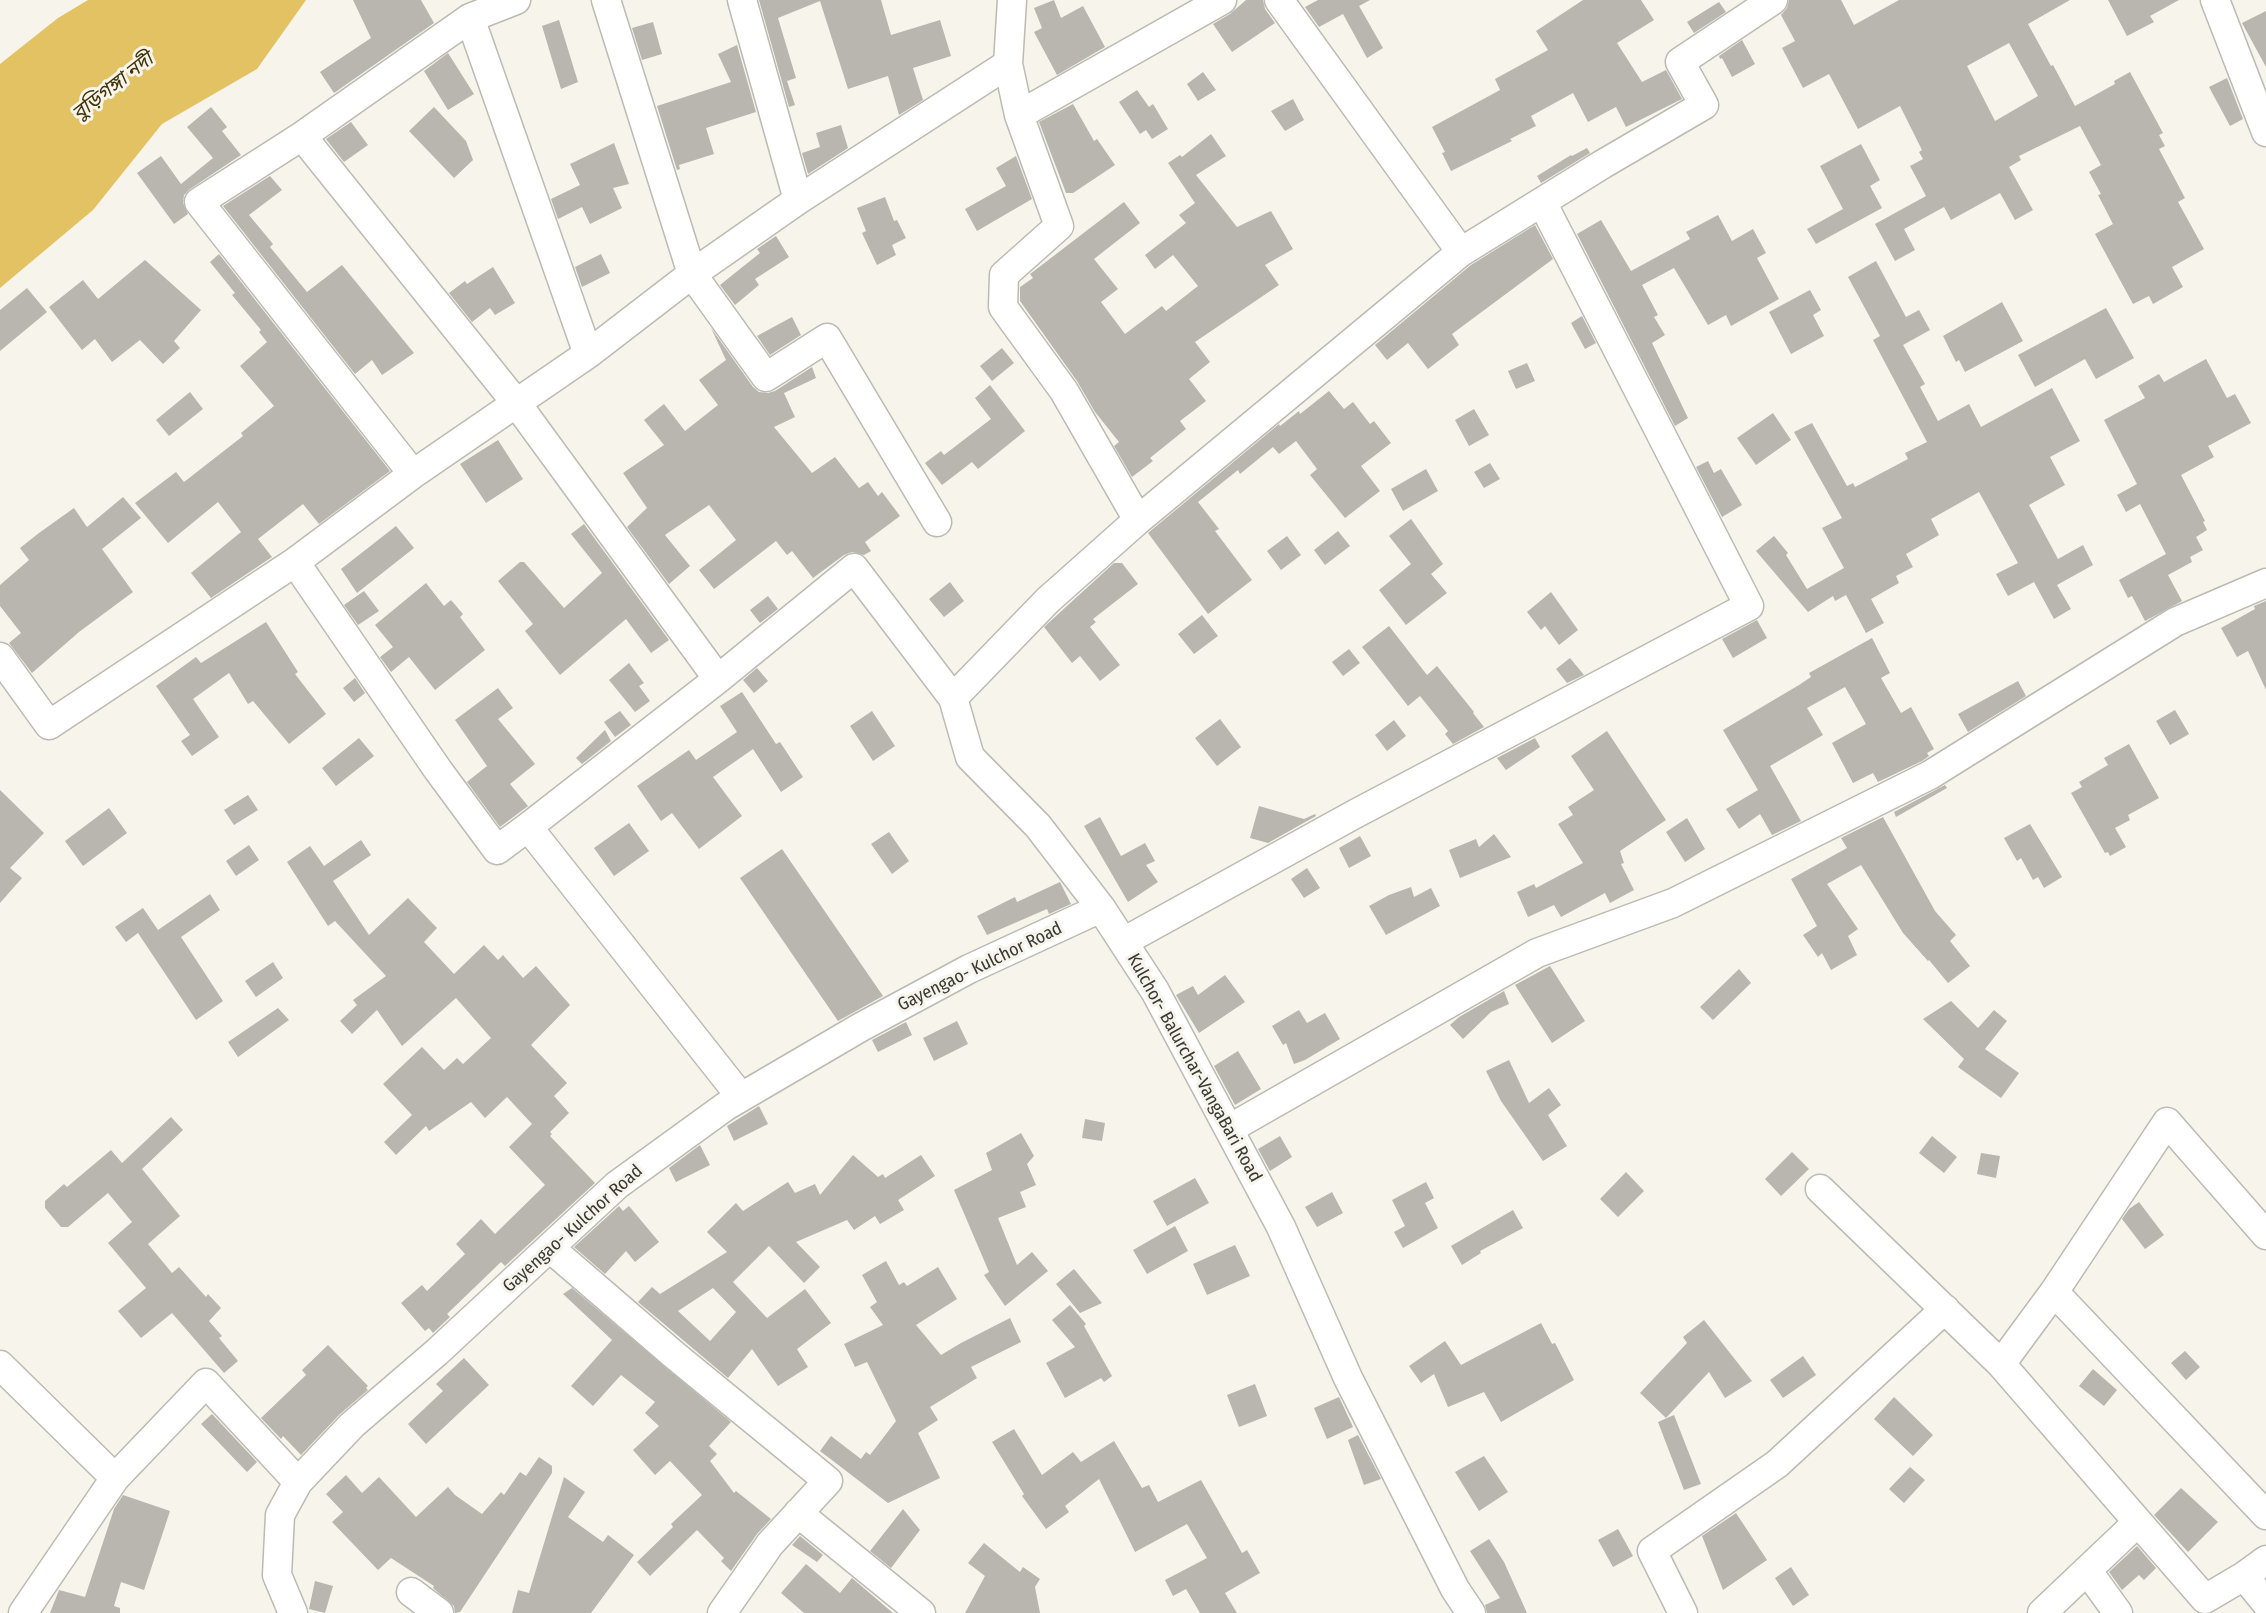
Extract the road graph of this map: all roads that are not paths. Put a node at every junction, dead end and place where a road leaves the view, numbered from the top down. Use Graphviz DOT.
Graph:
graph roads {
  1 [pos="516,0"];
  2 [pos="606,0"];
  3 [pos="742,0"];
  4 [pos="1011,0"];
  5 [pos="1222,0"];
  6 [pos="1279,0"];
  7 [pos="1773,0"];
  8 [pos="2216,0"];
  9 [pos="470,18"];
  10 [pos="1008,64"];
  11 [pos="1019,115"];
  12 [pos="2266,132"];
  13 [pos="302,136"];
  14 [pos="798,200"];
  15 [pos="1542,202"];
  16 [pos="1461,252"];
  17 [pos="692,274"];
  18 [pos="588,354"];
  19 [pos="518,404"];
  20 [pos="413,474"];
  21 [pos="1138,520"];
  22 [pos="937,522"];
  23 [pos="295,562"];
  24 [pos="2266,583"];
  25 [pos="0,657"];
  26 [pos="718,679"];
  27 [pos="953,698"];
  28 [pos="528,827"];
  29 [pos="1101,908"];
  30 [pos="1123,942"];
  31 [pos="741,1097"];
  32 [pos="1228,1129"];
  33 [pos="1820,1189"];
  34 [pos="2266,1235"];
  35 [pos="550,1248"];
  36 [pos="2054,1292"];
  37 [pos="1945,1310"];
  38 [pos="2001,1364"];
  39 [pos="0,1365"];
  40 [pos="115,1478"];
  41 [pos="298,1482"];
  42 [pos="798,1513"];
  43 [pos="2266,1515"];
  44 [pos="2138,1522"];
  45 [pos="2255,1568"];
  46 [pos="2087,1570"];
  47 [pos="411,1592"];
  48 [pos="2266,1603"];
  49 [pos="2194,1606"];
  50 [pos="23,1613"];
  51 [pos="292,1613"];
  52 [pos="439,1613"];
  53 [pos="723,1613"];
  54 [pos="921,1613"];
  55 [pos="1471,1613"];
  56 [pos="1683,1613"];
  57 [pos="2042,1613"];
  58 [pos="2118,1613"];
  1 -- 9 [label="street"];
  2 -- 17 [label="street"];
  3 -- 14 [label="street"];
  4 -- 10 [label="street"];
  5 -- 11 [label="street"];
  6 -- 16 [label="street"];
  7 -- 15 [label="street"];
  8 -- 12 [label="street"];
  9 -- 13 [label="street"];
  9 -- 18 [label="street"];
  10 -- 11 [label="street"];
  10 -- 14 [label="street"];
  11 -- 21 [label="street"];
  13 -- 19 [label="street"];
  13 -- 20 [label="street"];
  14 -- 17 [label="street"];
  15 -- 16 [label="street"];
  15 -- 30 [label="street"];
  16 -- 21 [label="street"];
  17 -- 18 [label="street"];
  17 -- 22 [label="street"];
  18 -- 19 [label="street"];
  19 -- 20 [label="street"];
  19 -- 26 [label="street"];
  20 -- 23 [label="street"];
  21 -- 27 [label="street"];
  23 -- 25 [label="street"];
  23 -- 28 [label="street"];
  24 -- 32 [label="street"];
  26 -- 27 [label="street"];
  26 -- 28 [label="street"];
  27 -- 29 [label="street, Kulchor- Balurchar-VangaBari Road"];
  28 -- 31 [label="street"];
  29 -- 30 [label="street, Kulchor- Balurchar-VangaBari Road"];
  29 -- 31 [label="street, Gayengao- Kulchor Road"];
  30 -- 32 [label="street, Kulchor- Balurchar-VangaBari Road"];
  31 -- 35 [label="street, Gayengao- Kulchor Road"];
  32 -- 55 [label="street, Kulchor- Balurchar-VangaBari Road"];
  33 -- 37 [label="street"];
  34 -- 36 [label="street"];
  35 -- 41 [label="street, Gayengao- Kulchor Road"];
  35 -- 42 [label="street"];
  36 -- 38 [label="street"];
  36 -- 43 [label="street"];
  37 -- 38 [label="street"];
  37 -- 56 [label="street"];
  38 -- 44 [label="street"];
  39 -- 40 [label="street"];
  40 -- 41 [label="street"];
  40 -- 50 [label="street"];
  41 -- 51 [label="street, Gayengao- Kulchor Road"];
  42 -- 53 [label="street"];
  42 -- 54 [label="street"];
  44 -- 46 [label="street"];
  44 -- 49 [label="street"];
  45 -- 48 [label="street"];
  45 -- 49 [label="street"];
  46 -- 57 [label="street"];
  46 -- 58 [label="street"];
  47 -- 52 [label="street"];
}
